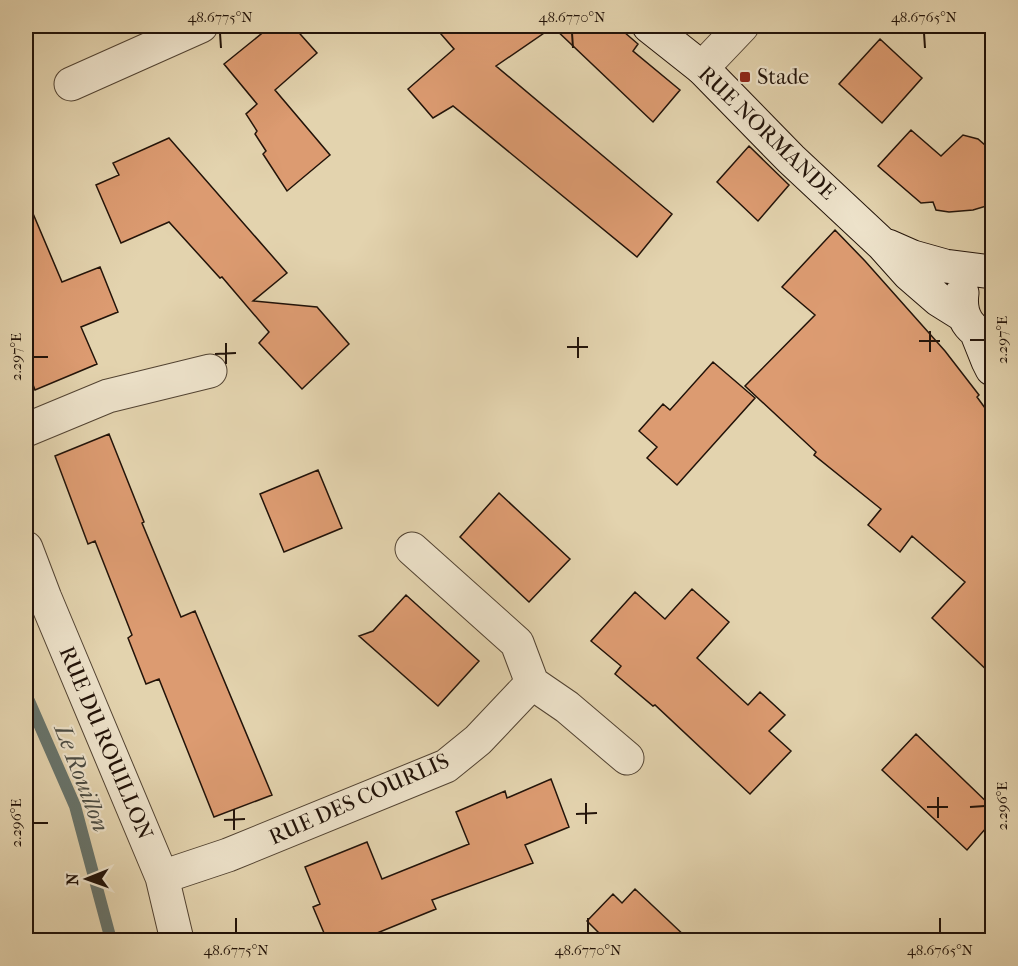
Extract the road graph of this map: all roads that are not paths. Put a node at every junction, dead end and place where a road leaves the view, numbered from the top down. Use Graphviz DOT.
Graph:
graph roads {
  1 [pos="201,26"];
  2 [pos="649,26"];
  3 [pos="742,26"];
  4 [pos="702,68"];
  5 [pos="71,84"];
  6 [pos="883,244"];
  7 [pos="988,270"];
  8 [pos="977,327"];
  9 [pos="993,369"];
  10 [pos="210,371"];
  11 [pos="26,430"];
  12 [pos="26,548"];
  13 [pos="412,549"];
  14 [pos="35,602"];
  15 [pos="532,683"];
  16 [pos="627,758"];
  17 [pos="162,877"];
  18 [pos="177,940"];
  1 -- 5 [label="street"];
  2 -- 4 [label="street, RUE NORMANDE"];
  3 -- 4 [label="street"];
  4 -- 6 [label="street, RUE NORMANDE"];
  6 -- 7 [label="street, RUE NORMANDE"];
  6 -- 8 [label="street, RUE NORMANDE"];
  7 -- 8 [label="street, RUE NORMANDE"];
  8 -- 9 [label="street, RUE NORMANDE"];
  10 -- 11 [label="street"];
  12 -- 14 [label="street, RUE DU ROUILLON"];
  13 -- 15 [label="street"];
  14 -- 17 [label="street, RUE DU ROUILLON"];
  15 -- 16 [label="street"];
  15 -- 17 [label="street, RUE DES COURLIS"];
  17 -- 18 [label="street, RUE DU ROUILLON"];
}
